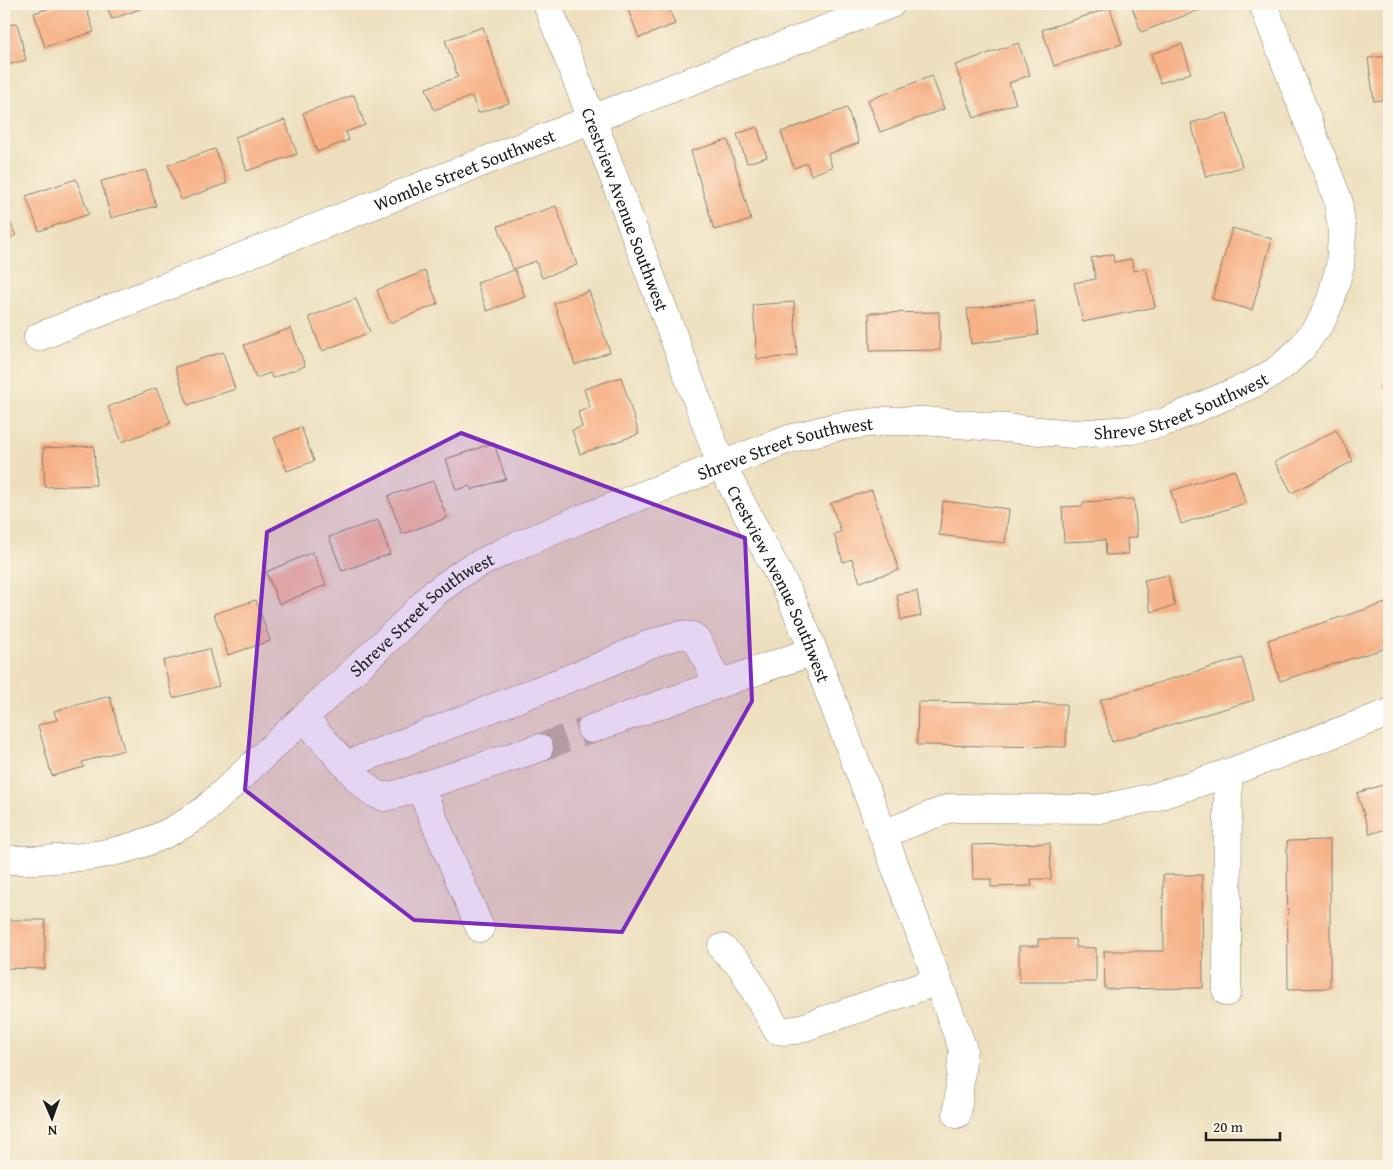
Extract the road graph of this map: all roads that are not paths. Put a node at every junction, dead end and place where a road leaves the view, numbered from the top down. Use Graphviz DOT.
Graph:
graph roads {
  1 [pos="547,4"];
  2 [pos="891,4"];
  3 [pos="1263,4"];
  4 [pos="592,118"];
  5 [pos="38,337"];
  6 [pos="721,464"];
  7 [pos="813,651"];
  8 [pos="718,684"];
  9 [pos="1389,713"];
  10 [pos="304,718"];
  11 [pos="591,729"];
  12 [pos="539,748"];
  13 [pos="346,765"];
  14 [pos="1228,773"];
  15 [pos="420,787"];
  16 [pos="883,834"];
  17 [pos="4,860"];
  18 [pos="480,928"];
  19 [pos="722,948"];
  20 [pos="938,981"];
  21 [pos="1227,992"];
  22 [pos="957,1114"];
  1 -- 4 [label="street, Crestview Avenue Southwest"];
  2 -- 4 [label="street, Womble Street Southwest"];
  3 -- 6 [label="street, Shreve Street Southwest"];
  4 -- 5 [label="street, Womble Street Southwest"];
  4 -- 6 [label="street, Crestview Avenue Southwest"];
  6 -- 7 [label="street, Crestview Avenue Southwest"];
  6 -- 10 [label="street, Shreve Street Southwest"];
  7 -- 8 [label="street"];
  7 -- 16 [label="street, Crestview Avenue Southwest"];
  8 -- 11 [label="street"];
  8 -- 13 [label="street"];
  9 -- 14 [label="street"];
  10 -- 13 [label="street"];
  10 -- 17 [label="street, Shreve Street Southwest"];
  12 -- 15 [label="street"];
  13 -- 15 [label="street"];
  14 -- 16 [label="street"];
  14 -- 21 [label="street"];
  15 -- 18 [label="street"];
  16 -- 20 [label="street, Crestview Avenue Southwest"];
  19 -- 20 [label="street"];
  20 -- 22 [label="street, Crestview Avenue Southwest"];
}
